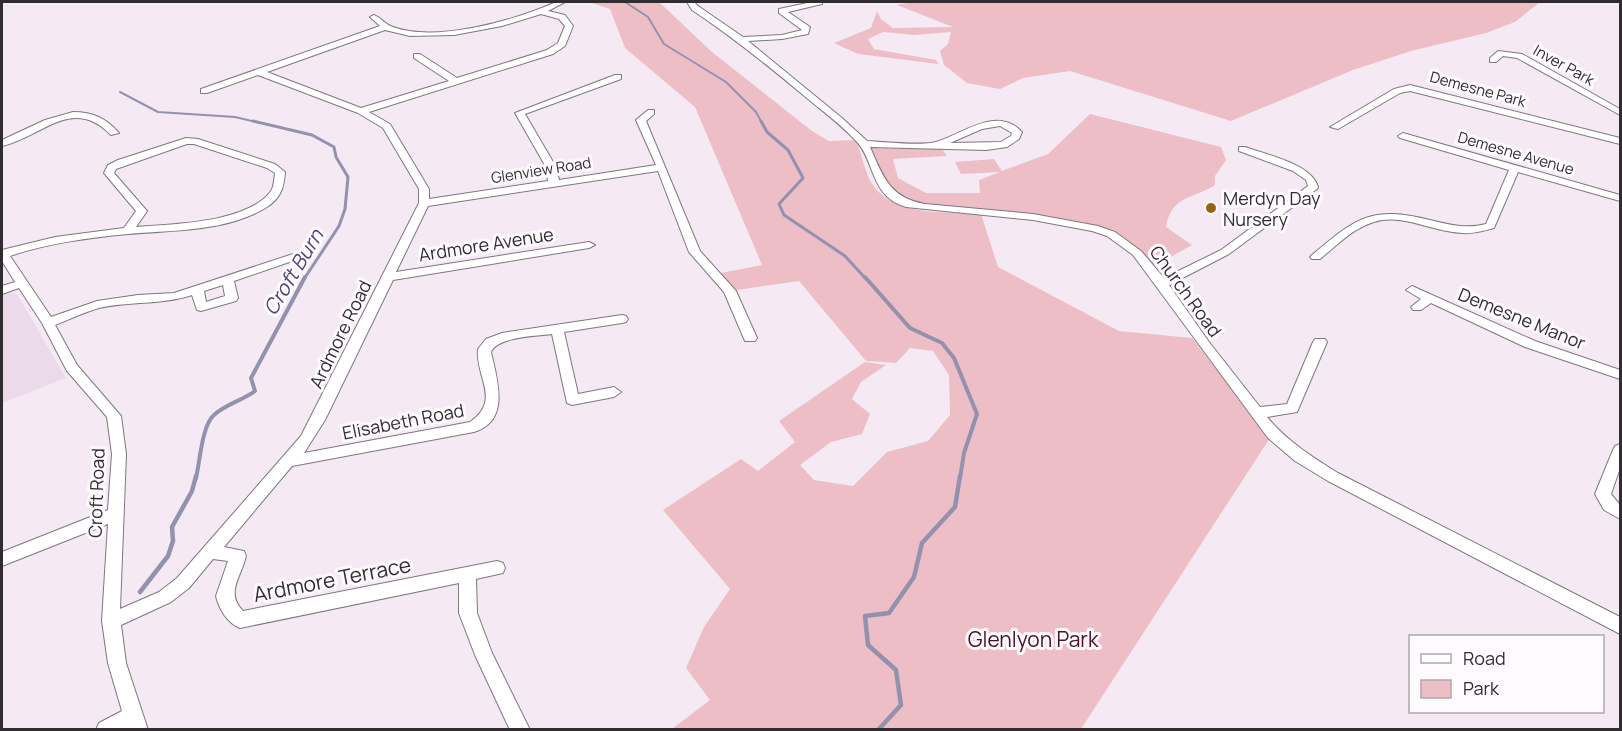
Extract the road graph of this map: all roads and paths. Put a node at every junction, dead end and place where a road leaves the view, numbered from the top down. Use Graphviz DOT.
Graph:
graph roads {
  1 [pos="561,2"];
  2 [pos="691,2"];
  3 [pos="819,2"];
  4 [pos="543,12"];
  5 [pos="374,17"];
  6 [pos="386,27"];
  7 [pos="741,39"];
  8 [pos="417,56"];
  9 [pos="1493,60"];
  10 [pos="259,72"];
  11 [pos="618,76"];
  12 [pos="456,81"];
  13 [pos="204,92"];
  14 [pos="361,111"];
  15 [pos="651,112"];
  16 [pos="1620,112"];
  17 [pos="1335,127"];
  18 [pos="114,133"];
  19 [pos="1403,136"];
  20 [pos="1620,141"];
  21 [pos="2,143"];
  22 [pos="864,144"];
  23 [pos="938,145"];
  24 [pos="1242,149"];
  25 [pos="662,167"];
  26 [pos="1515,168"];
  27 [pos="554,183"];
  28 [pos="1620,198"];
  29 [pos="424,203"];
  30 [pos="128,231"];
  31 [pos="589,245"];
  32 [pos="2,254"];
  33 [pos="297,256"];
  34 [pos="1316,257"];
  35 [pos="389,276"];
  36 [pos="228,280"];
  37 [pos="23,283"];
  38 [pos="1162,284"];
  39 [pos="2,290"];
  40 [pos="197,290"];
  41 [pos="1412,290"];
  42 [pos="1430,298"];
  43 [pos="1417,307"];
  44 [pos="622,319"];
  45 [pos="48,323"];
  46 [pos="557,328"];
  47 [pos="750,338"];
  48 [pos="1320,342"];
  49 [pos="1620,375"];
  50 [pos="614,392"];
  51 [pos="1257,413"];
  52 [pos="1620,450"];
  53 [pos="289,461"];
  54 [pos="1620,513"];
  55 [pos="116,514"];
  56 [pos="210,552"];
  57 [pos="2,560"];
  58 [pos="497,568"];
  59 [pos="467,575"];
  60 [pos="111,621"];
  61 [pos="1620,626"];
  62 [pos="136,722"];
  63 [pos="106,729"];
  64 [pos="520,729"];
  1 -- 4 [label="street"];
  2 -- 7 [label="street, Church Road"];
  3 -- 7 [label="street"];
  4 -- 6 [label="street"];
  4 -- 12 [label="street"];
  5 -- 6 [label="street"];
  6 -- 10 [label="street"];
  7 -- 22 [label="street, Church Road"];
  8 -- 12 [label="street"];
  9 -- 16 [label="street, Inver Park"];
  10 -- 13 [label="street"];
  10 -- 14 [label="street"];
  11 -- 27 [label="street"];
  12 -- 14 [label="street"];
  14 -- 29 [label="street"];
  15 -- 25 [label="street"];
  17 -- 20 [label="street, Demesne Park"];
  18 -- 21 [label="street"];
  19 -- 26 [label="street, Demesne Avenue"];
  22 -- 23 [label="street"];
  22 -- 38 [label="street, Church Road"];
  23 -- 23 [label="street"];
  24 -- 38 [label="street"];
  25 -- 27 [label="street, Glenview Road"];
  25 -- 47 [label="street"];
  26 -- 28 [label="street, Demesne Avenue"];
  26 -- 34 [label="street"];
  27 -- 29 [label="street, Glenview Road"];
  29 -- 35 [label="street, Ardmore Road"];
  30 -- 30 [label="street"];
  30 -- 32 [label="street"];
  31 -- 35 [label="street, Ardmore Avenue"];
  32 -- 37 [label="street, Croft Road"];
  33 -- 36 [label="street"];
  35 -- 53 [label="street, Ardmore Road"];
  36 -- 40 [label="street"];
  36 -- 40 [label="street"];
  37 -- 39 [label="street"];
  37 -- 45 [label="street, Croft Road"];
  38 -- 51 [label="street, Church Road"];
  40 -- 45 [label="street"];
  41 -- 42 [label="street, Demesne Manor"];
  42 -- 43 [label="street"];
  42 -- 49 [label="street, Demesne Manor"];
  44 -- 46 [label="street, Elisabeth Road"];
  45 -- 55 [label="street, Croft Road"];
  46 -- 50 [label="street"];
  46 -- 53 [label="street, Elisabeth Road"];
  48 -- 51 [label="street"];
  51 -- 61 [label="street, Church Road"];
  52 -- 54 [label="street"];
  53 -- 56 [label="street, Ardmore Road"];
  55 -- 57 [label="street"];
  55 -- 60 [label="street, Croft Road"];
  56 -- 59 [label="street, Ardmore Terrace"];
  56 -- 60 [label="street, Ardmore Road"];
  58 -- 59 [label="street, Ardmore Terrace"];
  59 -- 64 [label="street"];
  60 -- 62 [label="street, Croft Road"];
  62 -- 63 [label="street"];
}
